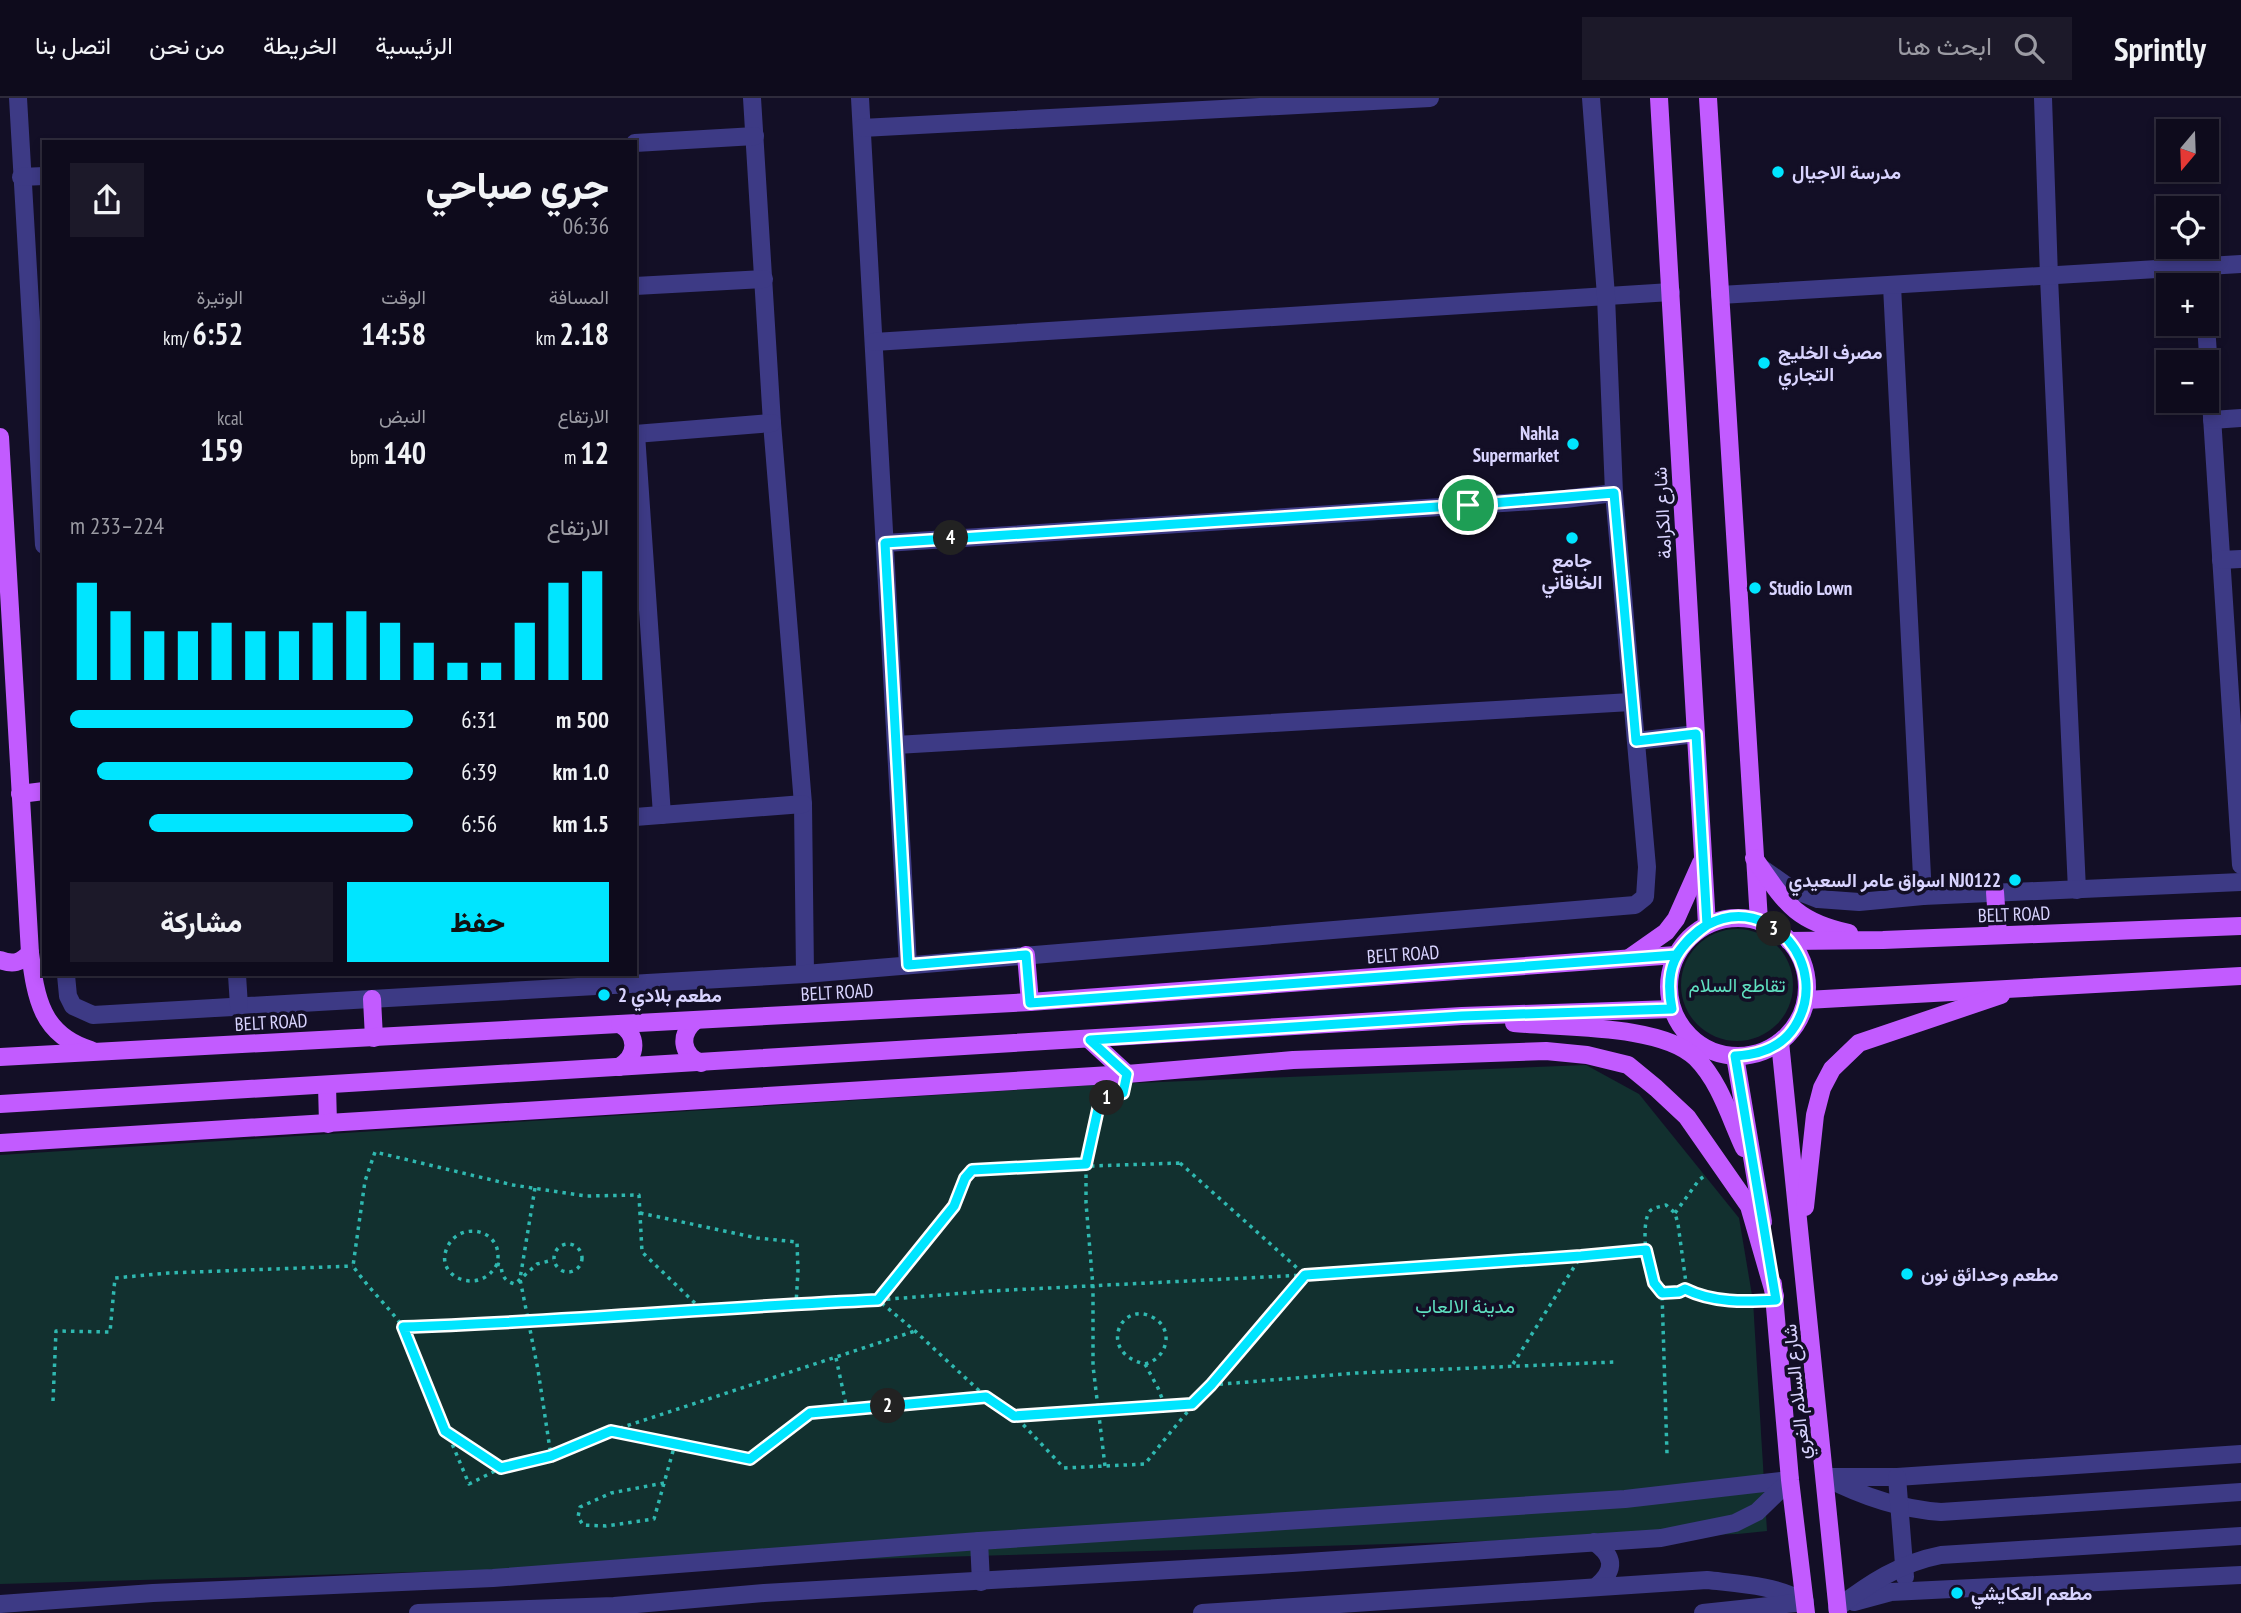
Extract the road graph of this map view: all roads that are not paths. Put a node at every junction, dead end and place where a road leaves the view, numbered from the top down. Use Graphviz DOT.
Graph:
graph roads {
  1 [pos="18,98"];
  2 [pos="752,98"];
  3 [pos="860,98"];
  4 [pos="1430,98"];
  5 [pos="1591,98"];
  6 [pos="1659,98"];
  7 [pos="1708,98"];
  8 [pos="2043,98"];
  9 [pos="862,128"];
  10 [pos="755,136"];
  11 [pos="637,143"];
  12 [pos="42,176"];
  13 [pos="21,177"];
  14 [pos="2241,264"];
  15 [pos="2215,273"];
  16 [pos="2049,276"];
  17 [pos="2156,277"];
  18 [pos="764,279"];
  19 [pos="637,286"];
  20 [pos="1892,286"];
  21 [pos="1671,292"];
  22 [pos="1720,295"];
  23 [pos="1606,296"];
  24 [pos="38,319"];
  25 [pos="2207,336"];
  26 [pos="874,342"];
  27 [pos="2241,418"];
  28 [pos="2212,420"];
  29 [pos="772,423"];
  30 [pos="637,434"];
  31 [pos="0,437"];
  32 [pos="637,449"];
  33 [pos="42,470"];
  34 [pos="1614,493"];
  35 [pos="885,543"];
  36 [pos="2241,559"];
  37 [pos="2221,560"];
  38 [pos="1631,702"];
  39 [pos="2236,719"];
  40 [pos="1696,734"];
  41 [pos="1636,741"];
  42 [pos="896,745"];
  43 [pos="42,791"];
  44 [pos="20,794"];
  45 [pos="803,804"];
  46 [pos="662,815"];
  47 [pos="637,817"];
  48 [pos="1703,857"];
  49 [pos="1757,863"];
  50 [pos="2241,865"];
  51 [pos="2241,882"];
  52 [pos="2077,890"];
  53 [pos="1995,892"];
  54 [pos="1923,896"];
  55 [pos="1759,921"];
  56 [pos="1707,925"];
  57 [pos="2241,926"];
  58 [pos="1998,935"];
  59 [pos="1789,940"];
  60 [pos="1883,940"];
  61 [pos="30,953"];
  62 [pos="1026,955"];
  63 [pos="1676,955"];
  64 [pos="1627,959"];
  65 [pos="0,960"];
  66 [pos="908,965"];
  67 [pos="805,974"];
  68 [pos="66,976"];
  69 [pos="237,976"];
  70 [pos="2241,976"];
  71 [pos="2024,988"];
  72 [pos="372,999"];
  73 [pos="1806,1000"];
  74 [pos="1030,1003"];
  75 [pos="239,1006"];
  76 [pos="1672,1009"];
  77 [pos="1462,1016"];
  78 [pos="695,1021"];
  79 [pos="620,1024"];
  80 [pos="374,1038"];
  81 [pos="1090,1040"];
  82 [pos="1780,1042"];
  83 [pos="96,1052"];
  84 [pos="1735,1056"];
  85 [pos="0,1057"];
  86 [pos="701,1063"];
  87 [pos="619,1067"];
  88 [pos="1127,1074"];
  89 [pos="327,1085"];
  90 [pos="0,1104"];
  91 [pos="328,1124"];
  92 [pos="0,1143"];
  93 [pos="1754,1171"];
  94 [pos="1802,1242"];
  95 [pos="1775,1298"];
  96 [pos="2241,1454"];
  97 [pos="1825,1477"];
  98 [pos="1897,1477"];
  99 [pos="1790,1480"];
  100 [pos="2241,1492"];
  101 [pos="1899,1507"];
  102 [pos="2241,1536"];
  103 [pos="979,1541"];
  104 [pos="1594,1542"];
  105 [pos="1904,1565"];
  106 [pos="2241,1575"];
  107 [pos="981,1582"];
  108 [pos="1597,1586"];
  109 [pos="1906,1591"];
  110 [pos="0,1604"];
  111 [pos="1806,1608"];
  112 [pos="1837,1610"];
  113 [pos="418,1613"];
  114 [pos="1202,1613"];
  115 [pos="1703,1613"];
  1 -- 13 [label="street"];
  2 -- 10 [label="street"];
  3 -- 9 [label="street"];
  4 -- 9 [label="street"];
  5 -- 23 [label="street"];
  6 -- 21 [label="main road, شارع الكرامة"];
  7 -- 22 [label="main road"];
  8 -- 16 [label="street"];
  9 -- 26 [label="street"];
  10 -- 11 [label="street"];
  10 -- 18 [label="street"];
  12 -- 13 [label="street"];
  13 -- 24 [label="street"];
  14 -- 15 [label="street"];
  16 -- 17 [label="street"];
  16 -- 20 [label="street"];
  16 -- 52 [label="street"];
  18 -- 19 [label="street"];
  18 -- 29 [label="street"];
  20 -- 22 [label="street"];
  20 -- 54 [label="street"];
  21 -- 23 [label="street"];
  21 -- 40 [label="main road, شارع الكرامة"];
  22 -- 49 [label="main road"];
  23 -- 26 [label="street"];
  23 -- 34 [label="street"];
  24 -- 33 [label="street"];
  25 -- 28 [label="street"];
  26 -- 35 [label="street"];
  27 -- 28 [label="street"];
  28 -- 37 [label="street"];
  29 -- 30 [label="street"];
  29 -- 45 [label="street"];
  31 -- 44 [label="main road"];
  32 -- 46 [label="street"];
  34 -- 35 [label="street"];
  34 -- 38 [label="street"];
  35 -- 42 [label="street"];
  36 -- 37 [label="street"];
  37 -- 39 [label="street"];
  38 -- 41 [label="street"];
  38 -- 42 [label="street"];
  39 -- 50 [label="street"];
  40 -- 41 [label="street"];
  40 -- 48 [label="main road, شارع الكرامة"];
  41 -- 62 [label="street"];
  42 -- 66 [label="street"];
  43 -- 44 [label="main road"];
  44 -- 61 [label="main road"];
  45 -- 46 [label="street"];
  45 -- 67 [label="street"];
  46 -- 47 [label="street"];
  48 -- 56 [label="main road, شارع الكرامة"];
  48 -- 64 [label="main road"];
  49 -- 54 [label="street"];
  49 -- 55 [label="main road"];
  49 -- 60 [label="main road"];
  51 -- 52 [label="street"];
  52 -- 53 [label="street"];
  53 -- 54 [label="street"];
  53 -- 58 [label="main road"];
  55 -- 56 [label="main road"];
  55 -- 59 [label="main road"];
  56 -- 63 [label="main road"];
  57 -- 58 [label="main road, BELT ROAD"];
  58 -- 60 [label="main road, BELT ROAD"];
  59 -- 60 [label="main road, BELT ROAD"];
  59 -- 73 [label="main road"];
  61 -- 65 [label="main road"];
  61 -- 83 [label="main road"];
  62 -- 66 [label="street"];
  62 -- 74 [label="main road"];
  63 -- 64 [label="main road, BELT ROAD"];
  63 -- 76 [label="main road"];
  64 -- 74 [label="main road, BELT ROAD"];
  66 -- 67 [label="street"];
  67 -- 72 [label="street"];
  68 -- 75 [label="street"];
  69 -- 75 [label="street"];
  70 -- 71 [label="main road"];
  71 -- 73 [label="main road"];
  71 -- 94 [label="main road"];
  72 -- 75 [label="street"];
  72 -- 80 [label="main road"];
  73 -- 82 [label="main road"];
  74 -- 78 [label="main road, BELT ROAD"];
  76 -- 77 [label="main road"];
  76 -- 84 [label="main road"];
  77 -- 81 [label="main road"];
  77 -- 93 [label="main road"];
  78 -- 79 [label="main road, BELT ROAD"];
  78 -- 86 [label="main road"];
  79 -- 80 [label="main road, BELT ROAD"];
  79 -- 87 [label="main road"];
  80 -- 83 [label="main road, BELT ROAD"];
  81 -- 86 [label="main road"];
  81 -- 88 [label="main road"];
  82 -- 84 [label="main road"];
  82 -- 94 [label="main road, شارع السلام الغري"];
  83 -- 85 [label="main road, BELT ROAD"];
  84 -- 93 [label="main road, شارع السلام الغري"];
  86 -- 87 [label="main road"];
  87 -- 89 [label="main road"];
  88 -- 91 [label="main road"];
  88 -- 95 [label="main road"];
  89 -- 90 [label="main road"];
  89 -- 91 [label="main road"];
  91 -- 92 [label="main road"];
  93 -- 95 [label="main road, شارع السلام الغري"];
  94 -- 97 [label="main road, شارع السلام الغري"];
  95 -- 99 [label="main road, شارع السلام الغري"];
  96 -- 98 [label="street"];
  97 -- 98 [label="street"];
  97 -- 101 [label="street"];
  97 -- 112 [label="main road, شارع السلام الغري"];
  98 -- 101 [label="street"];
  99 -- 103 [label="street"];
  99 -- 104 [label="street"];
  99 -- 111 [label="main road, شارع السلام الغري"];
  100 -- 101 [label="street"];
  101 -- 105 [label="street"];
  102 -- 105 [label="street"];
  103 -- 107 [label="street"];
  103 -- 110 [label="street"];
  104 -- 107 [label="street"];
  104 -- 108 [label="street"];
  105 -- 109 [label="street"];
  105 -- 112 [label="street"];
  106 -- 109 [label="street"];
  107 -- 113 [label="street"];
  108 -- 111 [label="street"];
  108 -- 114 [label="street"];
  109 -- 112 [label="street"];
  111 -- 115 [label="street"];
}
